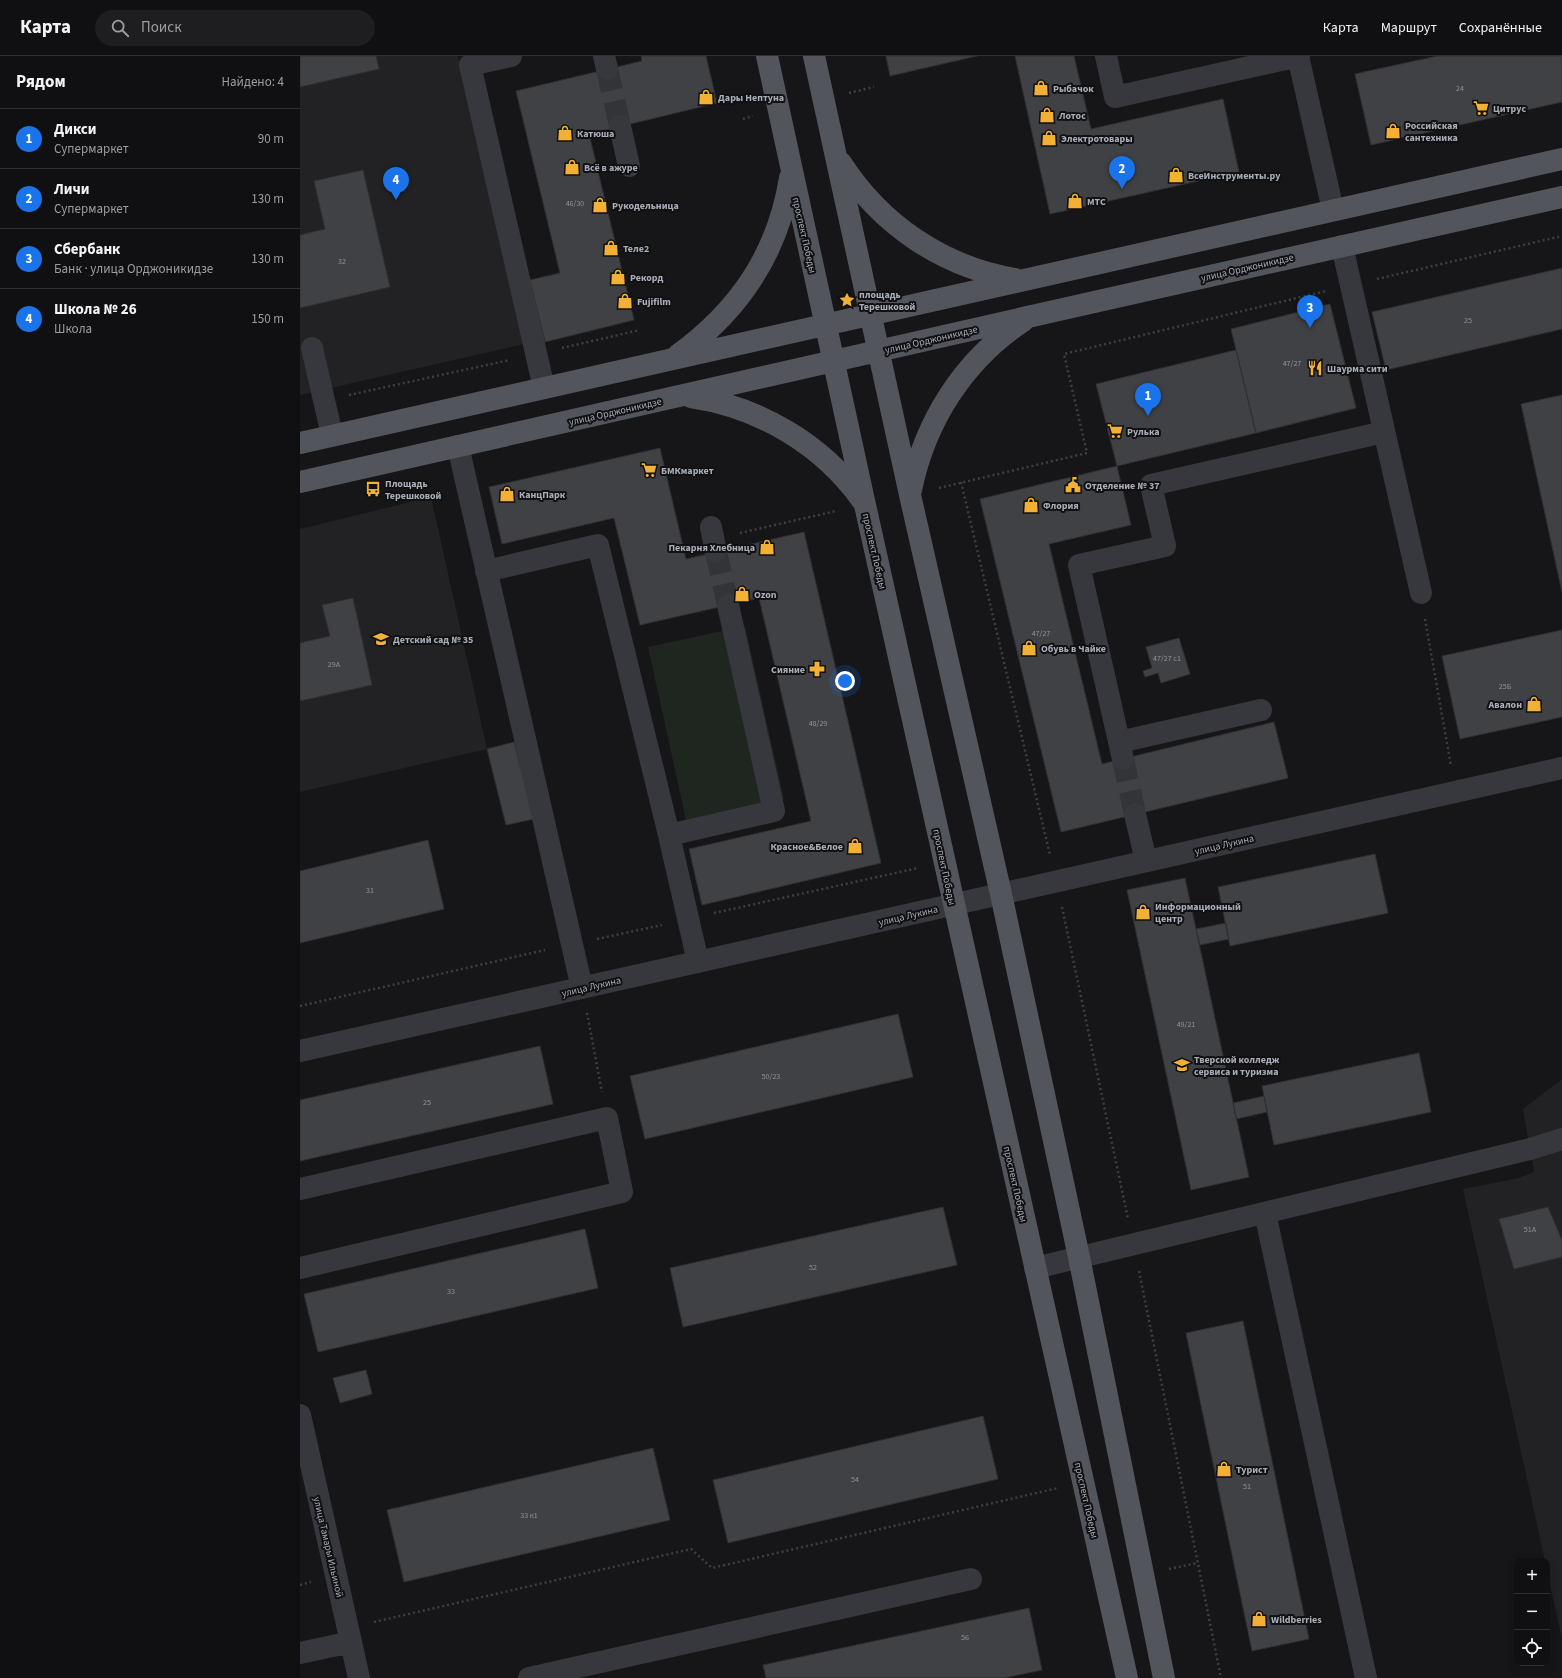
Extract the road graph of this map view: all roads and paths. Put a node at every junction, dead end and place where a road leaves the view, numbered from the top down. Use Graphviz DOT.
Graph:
graph roads {
  1 [pos="511,56"];
  2 [pos="767,56"];
  3 [pos="814,56"];
  4 [pos="1106,56"];
  5 [pos="1299,56"];
  6 [pos="620,126"];
  7 [pos="836,154"];
  8 [pos="1562,159"];
  9 [pos="629,166"];
  10 [pos="791,170"];
  11 [pos="1562,197"];
  12 [pos="1334,210"];
  13 [pos="1562,236"];
  14 [pos="1342,246"];
  15 [pos="1022,280"];
  16 [pos="1351,285"];
  17 [pos="871,315"];
  18 [pos="1031,315"];
  19 [pos="825,325"];
  20 [pos="640,330"];
  21 [pos="312,348"];
  22 [pos="880,351"];
  23 [pos="536,354"];
  24 [pos="673,359"];
  25 [pos="834,362"];
  26 [pos="544,388"];
  27 [pos="681,396"];
  28 [pos="324,401"];
  29 [pos="1384,432"];
  30 [pos="332,435"];
  31 [pos="300,443"];
  32 [pos="458,446"];
  33 [pos="1087,453"];
  34 [pos="300,482"];
  35 [pos="910,495"];
  36 [pos="865,505"];
  37 [pos="711,527"];
  38 [pos="716,552"];
  39 [pos="486,571"];
  40 [pos="1421,593"];
  41 [pos="728,605"];
  42 [pos="1261,710"];
  43 [pos="1562,768"];
  44 [pos="1455,792"];
  45 [pos="1135,814"];
  46 [pos="669,835"];
  47 [pos="1146,861"];
  48 [pos="921,868"];
  49 [pos="1001,894"];
  50 [pos="954,904"];
  51 [pos="688,919"];
  52 [pos="572,944"];
  53 [pos="698,962"];
  54 [pos="582,988"];
  55 [pos="300,1006"];
  56 [pos="300,1051"];
  57 [pos="607,1118"];
  58 [pos="1562,1139"];
  59 [pos="300,1189"];
  60 [pos="1265,1213"];
  61 [pos="1133,1244"];
  62 [pos="1079,1257"];
  63 [pos="300,1268"];
  64 [pos="1034,1268"];
  65 [pos="300,1416"];
  66 [pos="1060,1487"];
  67 [pos="972,1579"];
  68 [pos="349,1635"];
  69 [pos="300,1653"];
  70 [pos="359,1678"];
  71 [pos="529,1678"];
  72 [pos="1127,1678"];
  73 [pos="1164,1678"];
  74 [pos="1221,1678"];
  75 [pos="1366,1678"];
  1 -- 23 [label="street"];
  2 -- 10 [label="main road, проспект Победы"];
  3 -- 7 [label="main road"];
  4 -- 5 [label="street"];
  5 -- 12 [label="street"];
  6 -- 9 [label="street"];
  7 -- 15 [label="main road"];
  7 -- 17 [label="main road"];
  8 -- 12 [label="main road"];
  10 -- 19 [label="main road, проспект Победы"];
  10 -- 24 [label="main road"];
  11 -- 14 [label="main road, улица Орджоникидзе"];
  12 -- 15 [label="main road"];
  13 -- 16 [label="path"];
  14 -- 16 [label="street"];
  14 -- 18 [label="main road, улица Орджоникидзе"];
  15 -- 17 [label="main road"];
  16 -- 29 [label="street"];
  16 -- 33 [label="path"];
  17 -- 19 [label="main road"];
  17 -- 22 [label="main road"];
  18 -- 22 [label="main road, улица Орджоникидзе"];
  18 -- 35 [label="main road"];
  19 -- 24 [label="main road"];
  19 -- 25 [label="main road, проспект Победы"];
  20 -- 23 [label="path"];
  21 -- 28 [label="street"];
  22 -- 25 [label="main road, улица Орджоникидзе"];
  22 -- 35 [label="main road"];
  23 -- 26 [label="street"];
  23 -- 28 [label="path"];
  24 -- 26 [label="main road"];
  25 -- 27 [label="main road, улица Орджоникидзе"];
  25 -- 36 [label="main road, проспект Победы"];
  26 -- 30 [label="main road"];
  27 -- 32 [label="main road, улица Орджоникидзе"];
  27 -- 36 [label="main road"];
  28 -- 30 [label="street"];
  29 -- 40 [label="street"];
  29 -- 42 [label="street"];
  30 -- 31 [label="main road"];
  32 -- 34 [label="main road, улица Орджоникидзе"];
  32 -- 39 [label="street"];
  35 -- 49 [label="main road"];
  36 -- 50 [label="main road, проспект Победы"];
  37 -- 38 [label="street"];
  39 -- 46 [label="street"];
  39 -- 52 [label="street"];
  40 -- 44 [label="path"];
  41 -- 46 [label="street"];
  43 -- 44 [label="street, улица Лукина"];
  44 -- 47 [label="street, улица Лукина"];
  45 -- 47 [label="street"];
  46 -- 51 [label="street"];
  47 -- 49 [label="street, улица Лукина"];
  48 -- 51 [label="path"];
  49 -- 50 [label="street, улица Лукина"];
  49 -- 62 [label="main road"];
  50 -- 53 [label="street, улица Лукина"];
  50 -- 64 [label="main road, проспект Победы"];
  51 -- 52 [label="path"];
  51 -- 53 [label="street"];
  52 -- 54 [label="street"];
  52 -- 55 [label="path"];
  53 -- 54 [label="street, улица Лукина"];
  54 -- 56 [label="street, улица Лукина"];
  54 -- 57 [label="path"];
  57 -- 59 [label="street"];
  57 -- 63 [label="street"];
  58 -- 60 [label="street"];
  60 -- 61 [label="street"];
  60 -- 75 [label="street"];
  61 -- 62 [label="street"];
  61 -- 74 [label="path"];
  62 -- 64 [label="street"];
  62 -- 73 [label="main road"];
  64 -- 72 [label="main road, проспект Победы"];
  65 -- 68 [label="street, улица Тамары Ильиной"];
  66 -- 68 [label="path"];
  67 -- 71 [label="street"];
  68 -- 69 [label="street"];
  68 -- 70 [label="street, улица Тамары Ильиной"];
}
